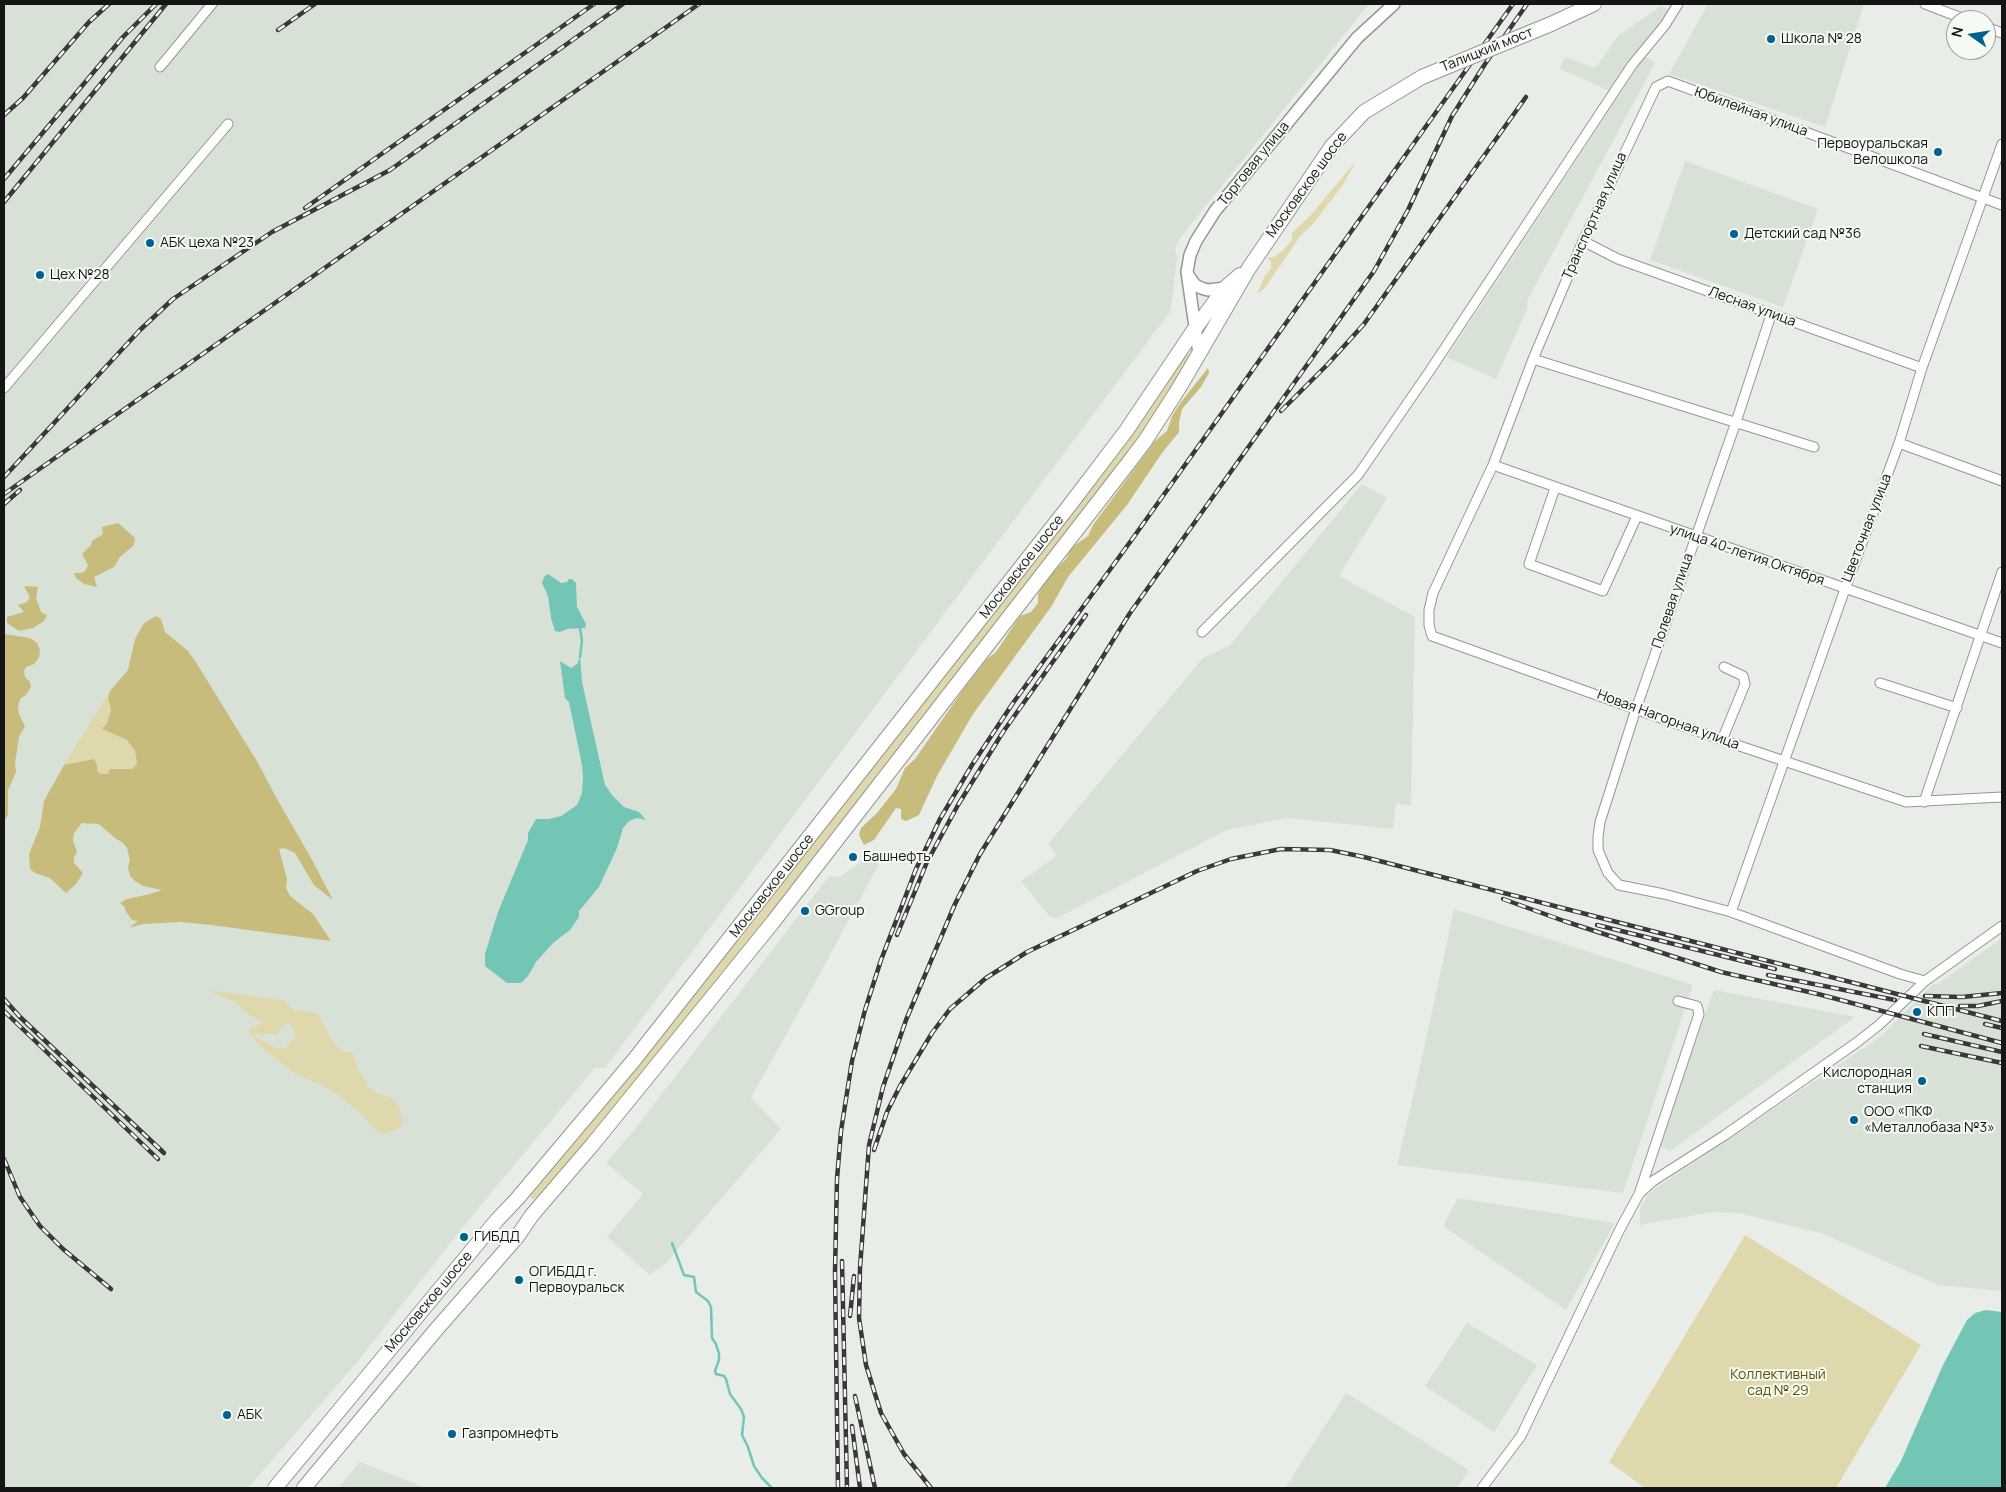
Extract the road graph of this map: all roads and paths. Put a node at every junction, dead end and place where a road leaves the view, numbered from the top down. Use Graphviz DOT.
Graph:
graph roads {
  1 [pos="212,4"];
  2 [pos="1394,4"];
  3 [pos="1594,4"];
  4 [pos="1678,4"];
  5 [pos="1925,4"];
  6 [pos="1946,12"];
  7 [pos="160,67"];
  8 [pos="1422,77"];
  9 [pos="1668,81"];
  10 [pos="228,124"];
  11 [pos="2002,144"];
  12 [pos="1982,198"];
  13 [pos="2002,206"];
  14 [pos="1583,241"];
  15 [pos="1248,268"];
  16 [pos="1187,272"];
  17 [pos="1225,288"];
  18 [pos="1771,315"];
  19 [pos="1196,327"];
  20 [pos="1199,354"];
  21 [pos="1533,359"];
  22 [pos="1922,368"];
  23 [pos="4,388"];
  24 [pos="1736,422"];
  25 [pos="1899,443"];
  26 [pos="1814,447"];
  27 [pos="1493,465"];
  28 [pos="2002,481"];
  29 [pos="1555,488"];
  30 [pos="1637,516"];
  31 [pos="1695,536"];
  32 [pos="2002,572"];
  33 [pos="1844,589"];
  34 [pos="1202,632"];
  35 [pos="1432,636"];
  36 [pos="1981,636"];
  37 [pos="2002,644"];
  38 [pos="1724,667"];
  39 [pos="1880,683"];
  40 [pos="1957,708"];
  41 [pos="1636,709"];
  42 [pos="1722,740"];
  43 [pos="1784,762"];
  44 [pos="2002,797"];
  45 [pos="1924,802"];
  46 [pos="1731,912"];
  47 [pos="2002,926"];
  48 [pos="1925,981"];
  49 [pos="1678,1001"];
  50 [pos="1639,1194"];
  51 [pos="517,1199"];
  52 [pos="502,1215"];
  53 [pos="532,1215"];
  54 [pos="521,1230"];
  55 [pos="275,1488"];
  56 [pos="304,1488"];
  57 [pos="1482,1488"];
  1 -- 7 [label="street"];
  2 -- 16 [label="street, Торговая улица"];
  3 -- 8 [label="main road, Талицкий мост, bridge"];
  4 -- 34 [label="street"];
  5 -- 6 [label="street"];
  8 -- 15 [label="main road, Московское шоссе"];
  9 -- 12 [label="street, Юбилейная улица"];
  9 -- 14 [label="street, Транспортная улица"];
  10 -- 23 [label="street"];
  11 -- 12 [label="street, Цветочная улица"];
  12 -- 13 [label="street, Юбилейная улица"];
  12 -- 22 [label="street, Цветочная улица"];
  14 -- 18 [label="street, Лесная улица"];
  14 -- 21 [label="street, Транспортная улица"];
  15 -- 17 [label="main road, Московское шоссе"];
  15 -- 20 [label="main road, Московское шоссе"];
  16 -- 17 [label="street"];
  16 -- 19 [label="street, Торговая улица"];
  17 -- 19 [label="main road, Московское шоссе"];
  18 -- 22 [label="street, Лесная улица"];
  18 -- 24 [label="street, Полевая улица"];
  19 -- 20 [label="street, Торговая улица"];
  19 -- 51 [label="main road, Московское шоссе"];
  20 -- 53 [label="main road, Московское шоссе"];
  21 -- 24 [label="street"];
  21 -- 27 [label="street, Транспортная улица"];
  22 -- 25 [label="street, Цветочная улица"];
  24 -- 26 [label="street"];
  24 -- 31 [label="street, Полевая улица"];
  25 -- 28 [label="street"];
  25 -- 33 [label="street, Цветочная улица"];
  27 -- 29 [label="street, улица 40-летия Октября"];
  27 -- 35 [label="street, Транспортная улица"];
  29 -- 30 [label="street, улица 40-летия Октября"];
  29 -- 30 [label="street"];
  30 -- 31 [label="street, улица 40-летия Октября"];
  31 -- 33 [label="street, улица 40-летия Октября"];
  31 -- 41 [label="street, Полевая улица"];
  32 -- 36 [label="street"];
  33 -- 36 [label="street, улица 40-летия Октября"];
  33 -- 43 [label="street, Цветочная улица"];
  35 -- 41 [label="street, Новая Нагорная улица"];
  36 -- 37 [label="street, улица 40-летия Октября"];
  36 -- 40 [label="street"];
  38 -- 42 [label="street"];
  39 -- 40 [label="street"];
  40 -- 45 [label="street"];
  41 -- 42 [label="street, Новая Нагорная улица"];
  41 -- 46 [label="street, Полевая улица"];
  42 -- 43 [label="street, Новая Нагорная улица"];
  43 -- 45 [label="street, Новая Нагорная улица"];
  43 -- 46 [label="street, Цветочная улица"];
  44 -- 45 [label="street, Новая Нагорная улица"];
  46 -- 48 [label="street"];
  47 -- 48 [label="street"];
  48 -- 50 [label="street"];
  49 -- 50 [label="street"];
  50 -- 57 [label="street"];
  51 -- 52 [label="main road, Московское шоссе"];
  51 -- 53 [label="main road"];
  52 -- 54 [label="main road"];
  52 -- 55 [label="main road, Московское шоссе"];
  53 -- 54 [label="main road, Московское шоссе"];
  54 -- 56 [label="main road, Московское шоссе"];
}
